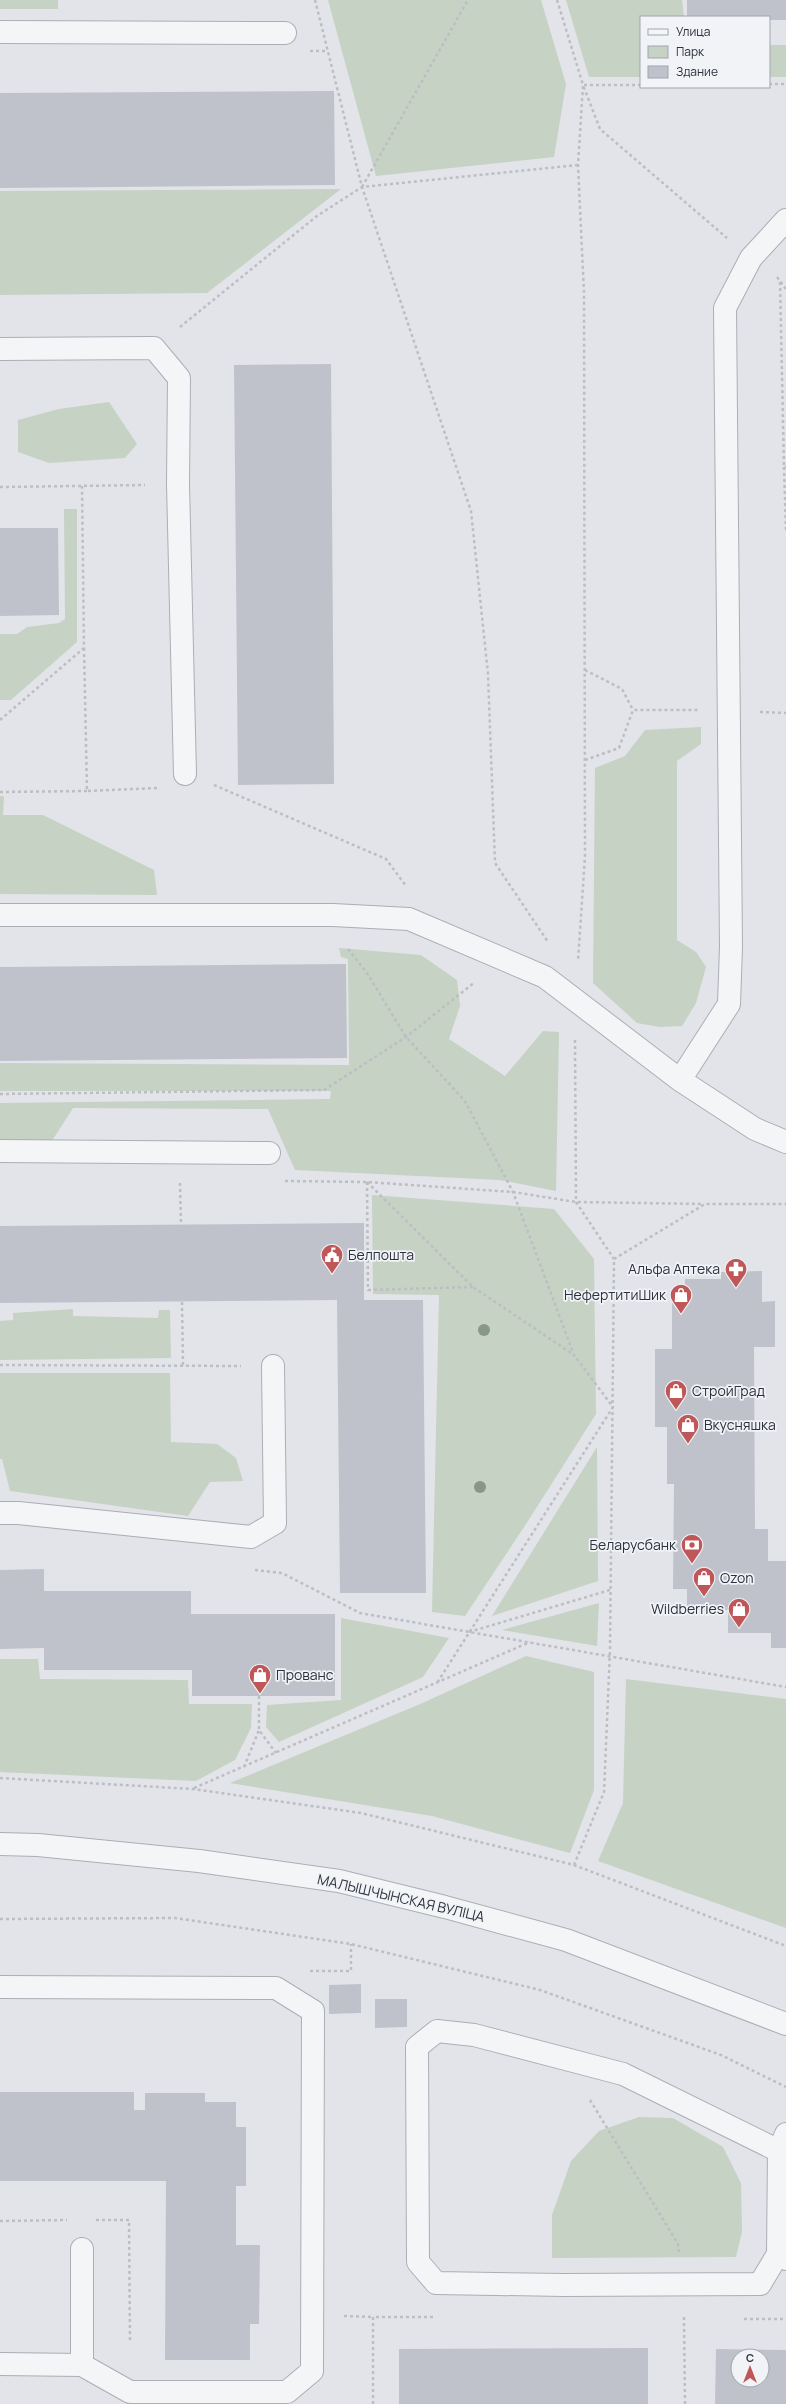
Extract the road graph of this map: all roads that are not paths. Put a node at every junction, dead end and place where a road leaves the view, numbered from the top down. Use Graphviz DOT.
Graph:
graph roads {
  1 [pos="0,32"];
  2 [pos="285,33"];
  3 [pos="786,220"];
  4 [pos="0,349"];
  5 [pos="185,774"];
  6 [pos="0,915"];
  7 [pos="680,1080"];
  8 [pos="786,1142"];
  9 [pos="0,1151"];
  10 [pos="268,1153"];
  11 [pos="273,1366"];
  12 [pos="0,1513"];
  13 [pos="0,1844"];
  14 [pos="0,1987"];
  15 [pos="786,2024"];
  16 [pos="783,2143"];
  17 [pos="82,2249"];
  18 [pos="782,2256"];
  19 [pos="0,2364"];
  20 [pos="82,2365"];
  1 -- 2 [label="street"];
  3 -- 7 [label="street"];
  4 -- 5 [label="street"];
  6 -- 7 [label="street"];
  7 -- 8 [label="street"];
  9 -- 10 [label="street"];
  11 -- 12 [label="street"];
  13 -- 15 [label="street, МАЛЫШЧЫНСКАЯ ВУЛІЦА"];
  14 -- 20 [label="street"];
  16 -- 18 [label="street"];
  16 -- 18 [label="street"];
  17 -- 20 [label="street"];
  19 -- 20 [label="street"];
}
